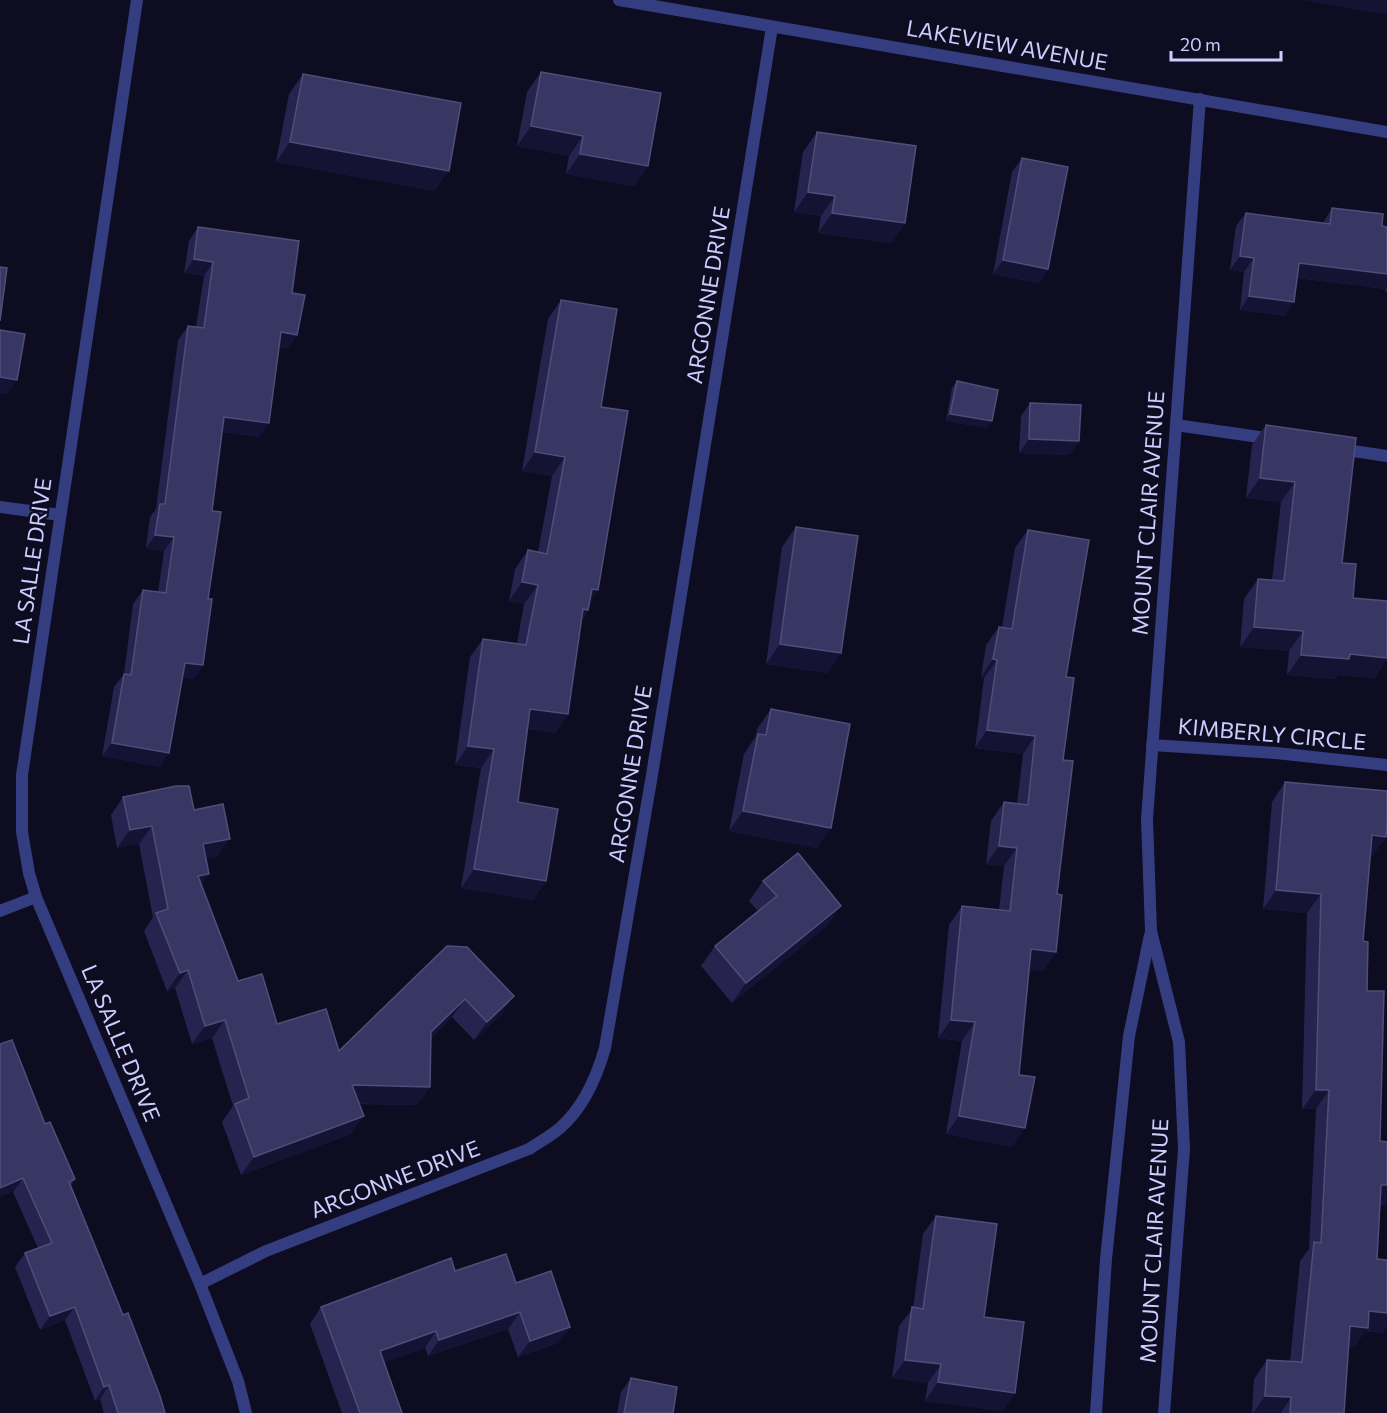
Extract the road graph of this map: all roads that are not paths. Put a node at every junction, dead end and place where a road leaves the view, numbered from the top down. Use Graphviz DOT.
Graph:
graph roads {
  1 [pos="137,0"];
  2 [pos="620,0"];
  3 [pos="772,27"];
  4 [pos="1200,99"];
  5 [pos="1387,132"];
  6 [pos="1176,425"];
  7 [pos="1281,441"];
  8 [pos="1328,448"];
  9 [pos="1387,456"];
  10 [pos="0,507"];
  11 [pos="60,515"];
  12 [pos="1152,745"];
  13 [pos="1387,765"];
  14 [pos="36,897"];
  15 [pos="0,911"];
  16 [pos="1150,931"];
  17 [pos="200,1284"];
  18 [pos="246,1413"];
  19 [pos="1096,1413"];
  20 [pos="1164,1413"];
  1 -- 11 [label="street, LA SALLE DRIVE"];
  2 -- 3 [label="street, LAKEVIEW AVENUE"];
  3 -- 4 [label="street, LAKEVIEW AVENUE"];
  3 -- 17 [label="street, ARGONNE DRIVE"];
  4 -- 5 [label="street, LAKEVIEW AVENUE"];
  4 -- 6 [label="street, MOUNT CLAIR AVENUE"];
  6 -- 7 [label="street"];
  6 -- 12 [label="street, MOUNT CLAIR AVENUE"];
  8 -- 9 [label="street"];
  10 -- 11 [label="street"];
  11 -- 14 [label="street, LA SALLE DRIVE"];
  12 -- 13 [label="street, KIMBERLY CIRCLE"];
  12 -- 16 [label="street, MOUNT CLAIR AVENUE"];
  14 -- 15 [label="street"];
  14 -- 17 [label="street, LA SALLE DRIVE"];
  16 -- 19 [label="street, MOUNT CLAIR AVENUE"];
  16 -- 20 [label="street, MOUNT CLAIR AVENUE"];
  17 -- 18 [label="street, LA SALLE DRIVE"];
}
